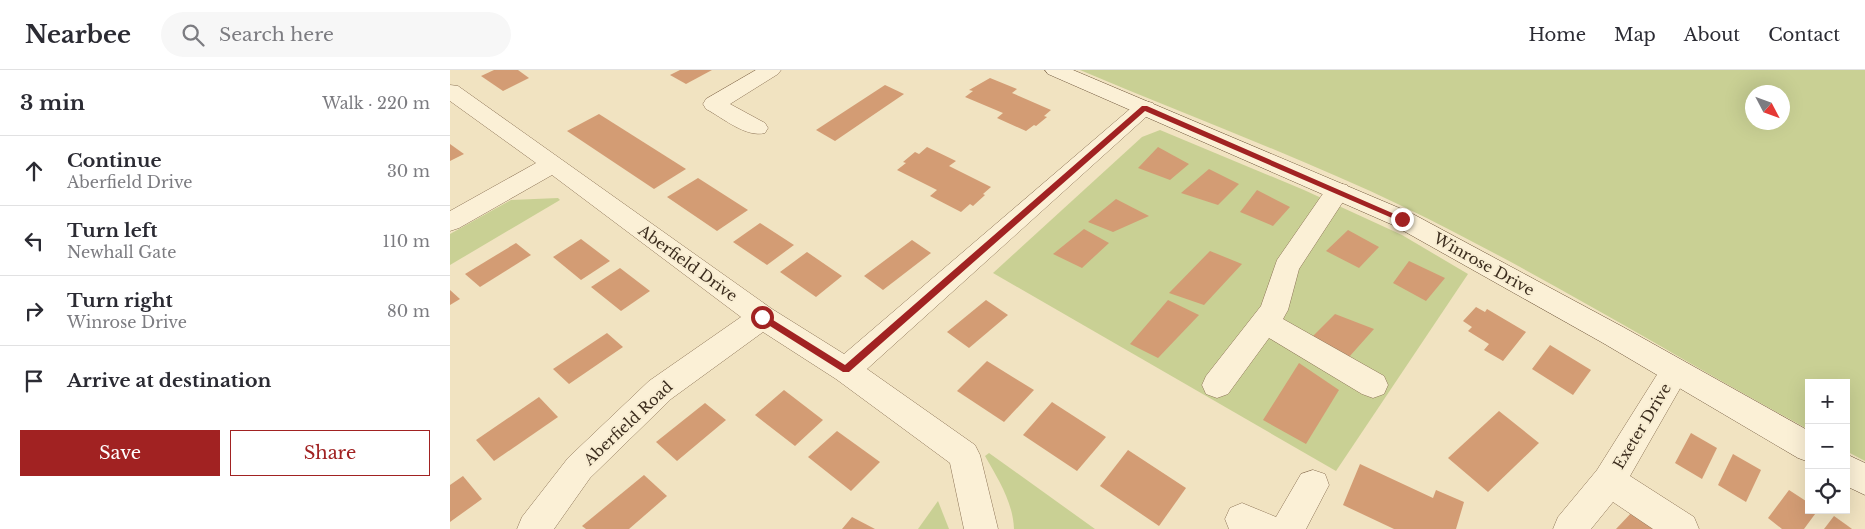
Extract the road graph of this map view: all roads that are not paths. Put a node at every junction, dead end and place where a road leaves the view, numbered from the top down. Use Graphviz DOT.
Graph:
graph roads {
  1 [pos="772,70"];
  2 [pos="1055,70"];
  3 [pos="450,91"];
  4 [pos="1144,108"];
  5 [pos="757,128"];
  6 [pos="553,164"];
  7 [pos="1338,191"];
  8 [pos="450,222"];
  9 [pos="762,317"];
  10 [pos="1264,322"];
  11 [pos="846,370"];
  12 [pos="1675,371"];
  13 [pos="1217,385"];
  14 [pos="1374,385"];
  15 [pos="1805,446"];
  16 [pos="1850,471"];
  17 [pos="1865,480"];
  18 [pos="1609,481"];
  19 [pos="1314,485"];
  20 [pos="534,529"];
  21 [pos="981,529"];
  22 [pos="1288,529"];
  23 [pos="1570,529"];
  24 [pos="1682,529"];
  1 -- 5 [label="street"];
  2 -- 4 [label="street, Winrose Drive"];
  3 -- 6 [label="street, Aberfield Drive"];
  4 -- 7 [label="street, Winrose Drive"];
  4 -- 11 [label="street"];
  6 -- 8 [label="street"];
  6 -- 9 [label="street, Aberfield Drive"];
  7 -- 10 [label="street"];
  7 -- 12 [label="street, Winrose Drive"];
  9 -- 11 [label="street, Aberfield Drive"];
  9 -- 20 [label="street, Aberfield Road"];
  10 -- 13 [label="street"];
  10 -- 14 [label="street"];
  11 -- 21 [label="street, Aberfield Drive"];
  12 -- 15 [label="street, Winrose Drive"];
  12 -- 18 [label="street, Exeter Drive"];
  16 -- 17 [label="street"];
  18 -- 23 [label="street, Exeter Drive"];
  18 -- 24 [label="street, Exeter Drive"];
  19 -- 22 [label="street"];
}
